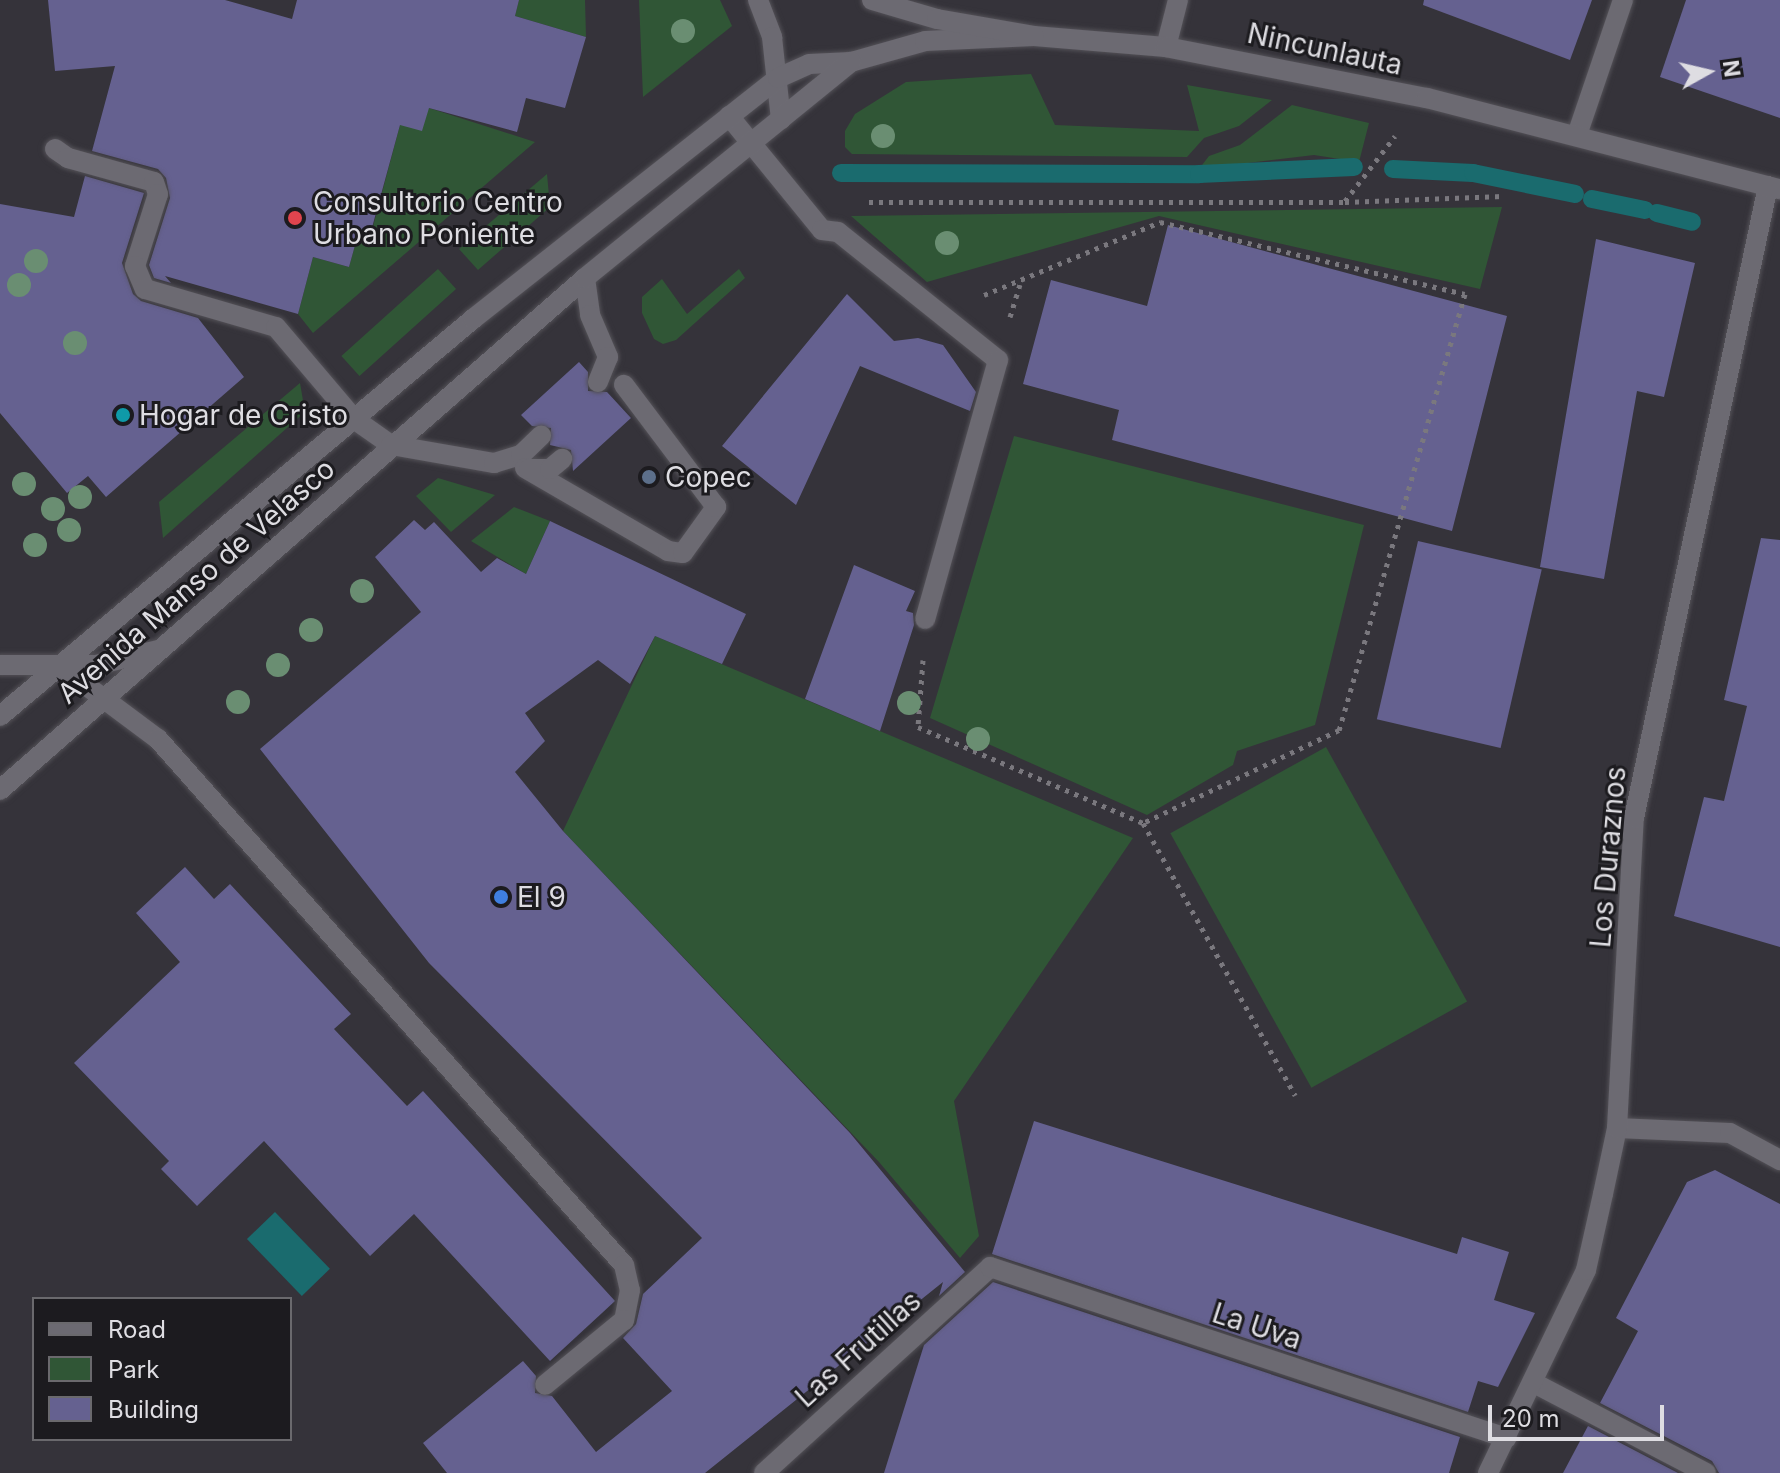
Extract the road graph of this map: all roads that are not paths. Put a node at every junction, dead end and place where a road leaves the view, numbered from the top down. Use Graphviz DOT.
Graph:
graph roads {
  1 [pos="758,0"];
  2 [pos="872,0"];
  3 [pos="1178,0"];
  4 [pos="1623,0"];
  5 [pos="1034,36"];
  6 [pos="1166,47"];
  7 [pos="851,62"];
  8 [pos="778,78"];
  9 [pos="729,116"];
  10 [pos="781,120"];
  11 [pos="1577,135"];
  12 [pos="752,144"];
  13 [pos="55,149"];
  14 [pos="1774,187"];
  15 [pos="585,278"];
  16 [pos="608,357"];
  17 [pos="598,382"];
  18 [pos="354,419"];
  19 [pos="541,436"];
  20 [pos="391,445"];
  21 [pos="562,459"];
  22 [pos="494,463"];
  23 [pos="525,468"];
  24 [pos="925,619"];
  25 [pos="163,649"];
  26 [pos="0,665"];
  27 [pos="60,666"];
  28 [pos="105,700"];
  29 [pos="0,716"];
  30 [pos="0,790"];
  31 [pos="1617,1128"];
  32 [pos="1780,1160"];
  33 [pos="990,1267"];
  34 [pos="1534,1383"];
  35 [pos="545,1385"];
  36 [pos="1506,1438"];
  37 [pos="764,1473"];
  38 [pos="1488,1473"];
  39 [pos="1706,1473"];
  1 -- 8 [label="street"];
  2 -- 5 [label="street"];
  3 -- 6 [label="street"];
  4 -- 11 [label="street"];
  5 -- 6 [label="street, Nincunlauta"];
  5 -- 7 [label="street, Nincunlauta"];
  6 -- 11 [label="street, Nincunlauta"];
  7 -- 8 [label="street, Avenida Manso de Velasco"];
  7 -- 10 [label="street, Avenida Manso de Velasco"];
  8 -- 9 [label="street, Avenida Manso de Velasco"];
  8 -- 10 [label="street"];
  9 -- 12 [label="street"];
  9 -- 18 [label="street, Avenida Manso de Velasco"];
  10 -- 12 [label="street, Avenida Manso de Velasco"];
  11 -- 14 [label="street, Nincunlauta"];
  12 -- 15 [label="street, Avenida Manso de Velasco"];
  12 -- 24 [label="street"];
  13 -- 18 [label="street"];
  14 -- 31 [label="street, Los Duraznos"];
  15 -- 16 [label="street"];
  15 -- 20 [label="street, Avenida Manso de Velasco"];
  16 -- 17 [label="street"];
  16 -- 23 [label="street"];
  18 -- 20 [label="street"];
  18 -- 27 [label="street, Avenida Manso de Velasco"];
  19 -- 22 [label="street"];
  20 -- 22 [label="street"];
  20 -- 25 [label="street, Avenida Manso de Velasco"];
  21 -- 23 [label="street"];
  22 -- 23 [label="street"];
  25 -- 27 [label="street"];
  25 -- 28 [label="street, Avenida Manso de Velasco"];
  26 -- 27 [label="street"];
  27 -- 28 [label="street"];
  27 -- 29 [label="street, Avenida Manso de Velasco"];
  28 -- 30 [label="street, Avenida Manso de Velasco"];
  28 -- 35 [label="street"];
  31 -- 32 [label="street"];
  31 -- 34 [label="street, Los Duraznos"];
  33 -- 36 [label="street, La Uva"];
  33 -- 37 [label="street, Las Frutillas"];
  34 -- 36 [label="street, Los Duraznos"];
  34 -- 39 [label="street"];
  36 -- 38 [label="street, Los Duraznos"];
}
